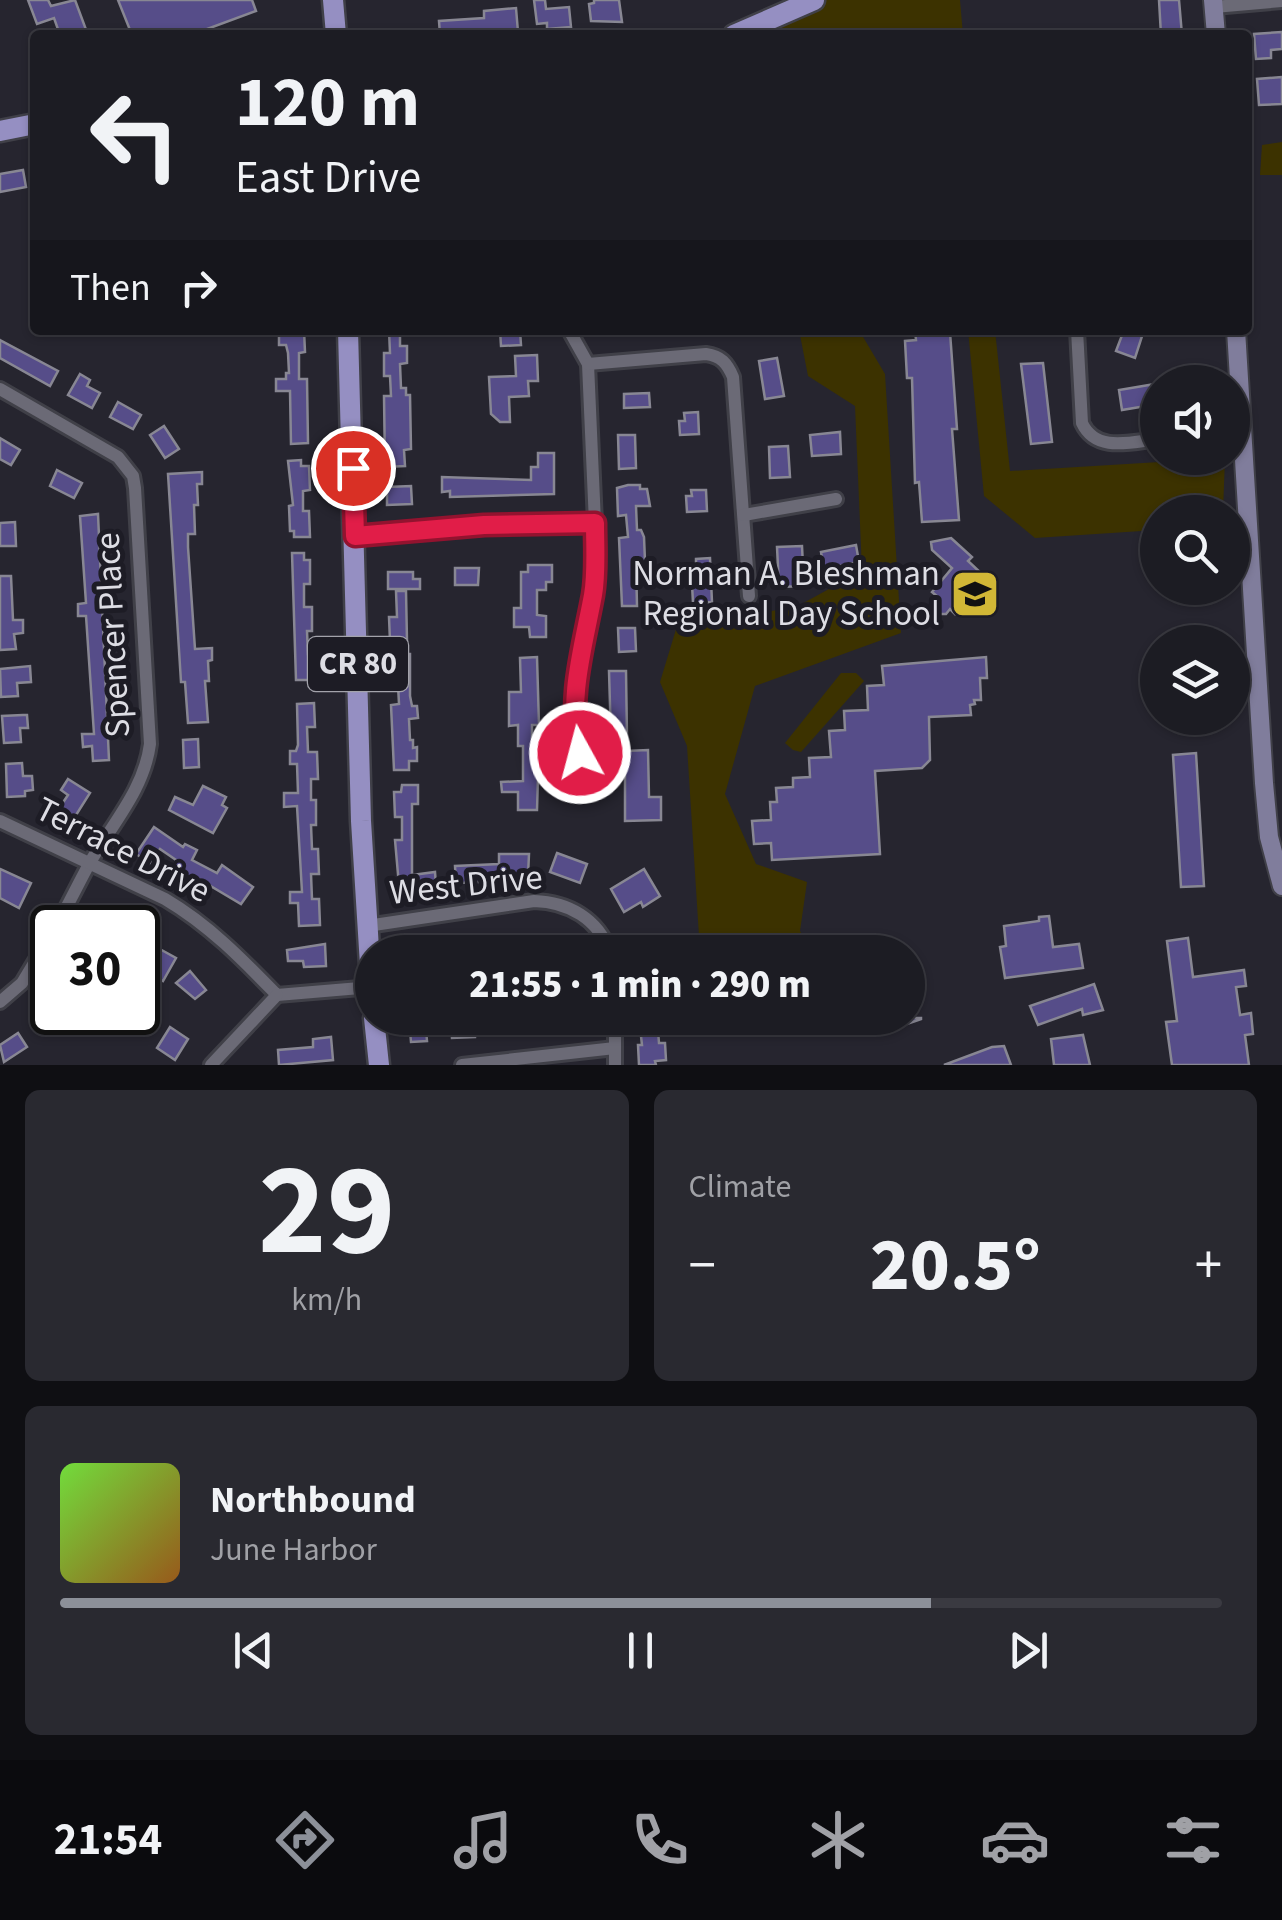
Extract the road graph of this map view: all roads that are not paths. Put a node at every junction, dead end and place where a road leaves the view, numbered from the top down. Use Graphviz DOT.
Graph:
graph roads {
  1 [pos="333,0"];
  2 [pos="1282,1"];
  3 [pos="807,2"];
  4 [pos="1214,3"];
  5 [pos="336,30"];
  6 [pos="745,30"];
  7 [pos="1216,30"];
  8 [pos="30,125"];
  9 [pos="0,131"];
  10 [pos="348,335"];
  11 [pos="572,335"];
  12 [pos="1077,335"];
  13 [pos="1236,335"];
  14 [pos="588,364"];
  15 [pos="1237,365"];
  16 [pos="0,389"];
  17 [pos="1140,441"];
  18 [pos="1241,475"];
  19 [pos="836,499"];
  20 [pos="744,515"];
  21 [pos="595,523"];
  22 [pos="355,536"];
  23 [pos="749,596"];
  24 [pos="582,793"];
  25 [pos="0,820"];
  26 [pos="90,863"];
  27 [pos="1282,886"];
  28 [pos="67,905"];
  29 [pos="366,926"];
  30 [pos="367,935"];
  31 [pos="599,935"];
  32 [pos="30,970"];
  33 [pos="355,988"];
  34 [pos="277,995"];
  35 [pos="0,1002"];
  36 [pos="375,1035"];
  37 [pos="615,1035"];
  38 [pos="615,1048"];
  39 [pos="211,1065"];
  40 [pos="378,1065"];
  41 [pos="462,1065"];
  42 [pos="614,1065"];
  1 -- 5 [label="main road"];
  2 -- 4 [label="street"];
  3 -- 6 [label="main road"];
  4 -- 7 [label="street"];
  8 -- 9 [label="main road"];
  10 -- 22 [label="main road, CR 80"];
  11 -- 14 [label="street"];
  12 -- 17 [label="street"];
  13 -- 15 [label="street"];
  14 -- 20 [label="street"];
  14 -- 21 [label="street"];
  16 -- 26 [label="street, Spencer Place"];
  18 -- 27 [label="street"];
  19 -- 20 [label="street"];
  20 -- 23 [label="street"];
  21 -- 22 [label="street"];
  21 -- 24 [label="street"];
  22 -- 29 [label="main road, CR 80"];
  25 -- 26 [label="street, Terrace Drive"];
  26 -- 28 [label="street, Spencer Place"];
  26 -- 34 [label="street, Terrace Drive"];
  29 -- 30 [label="main road, CR 80"];
  29 -- 31 [label="street, West Drive"];
  32 -- 35 [label="street, Spencer Place"];
  33 -- 34 [label="street"];
  34 -- 39 [label="street"];
  36 -- 40 [label="main road"];
  37 -- 38 [label="street"];
  38 -- 41 [label="street"];
  38 -- 42 [label="street"];
}
